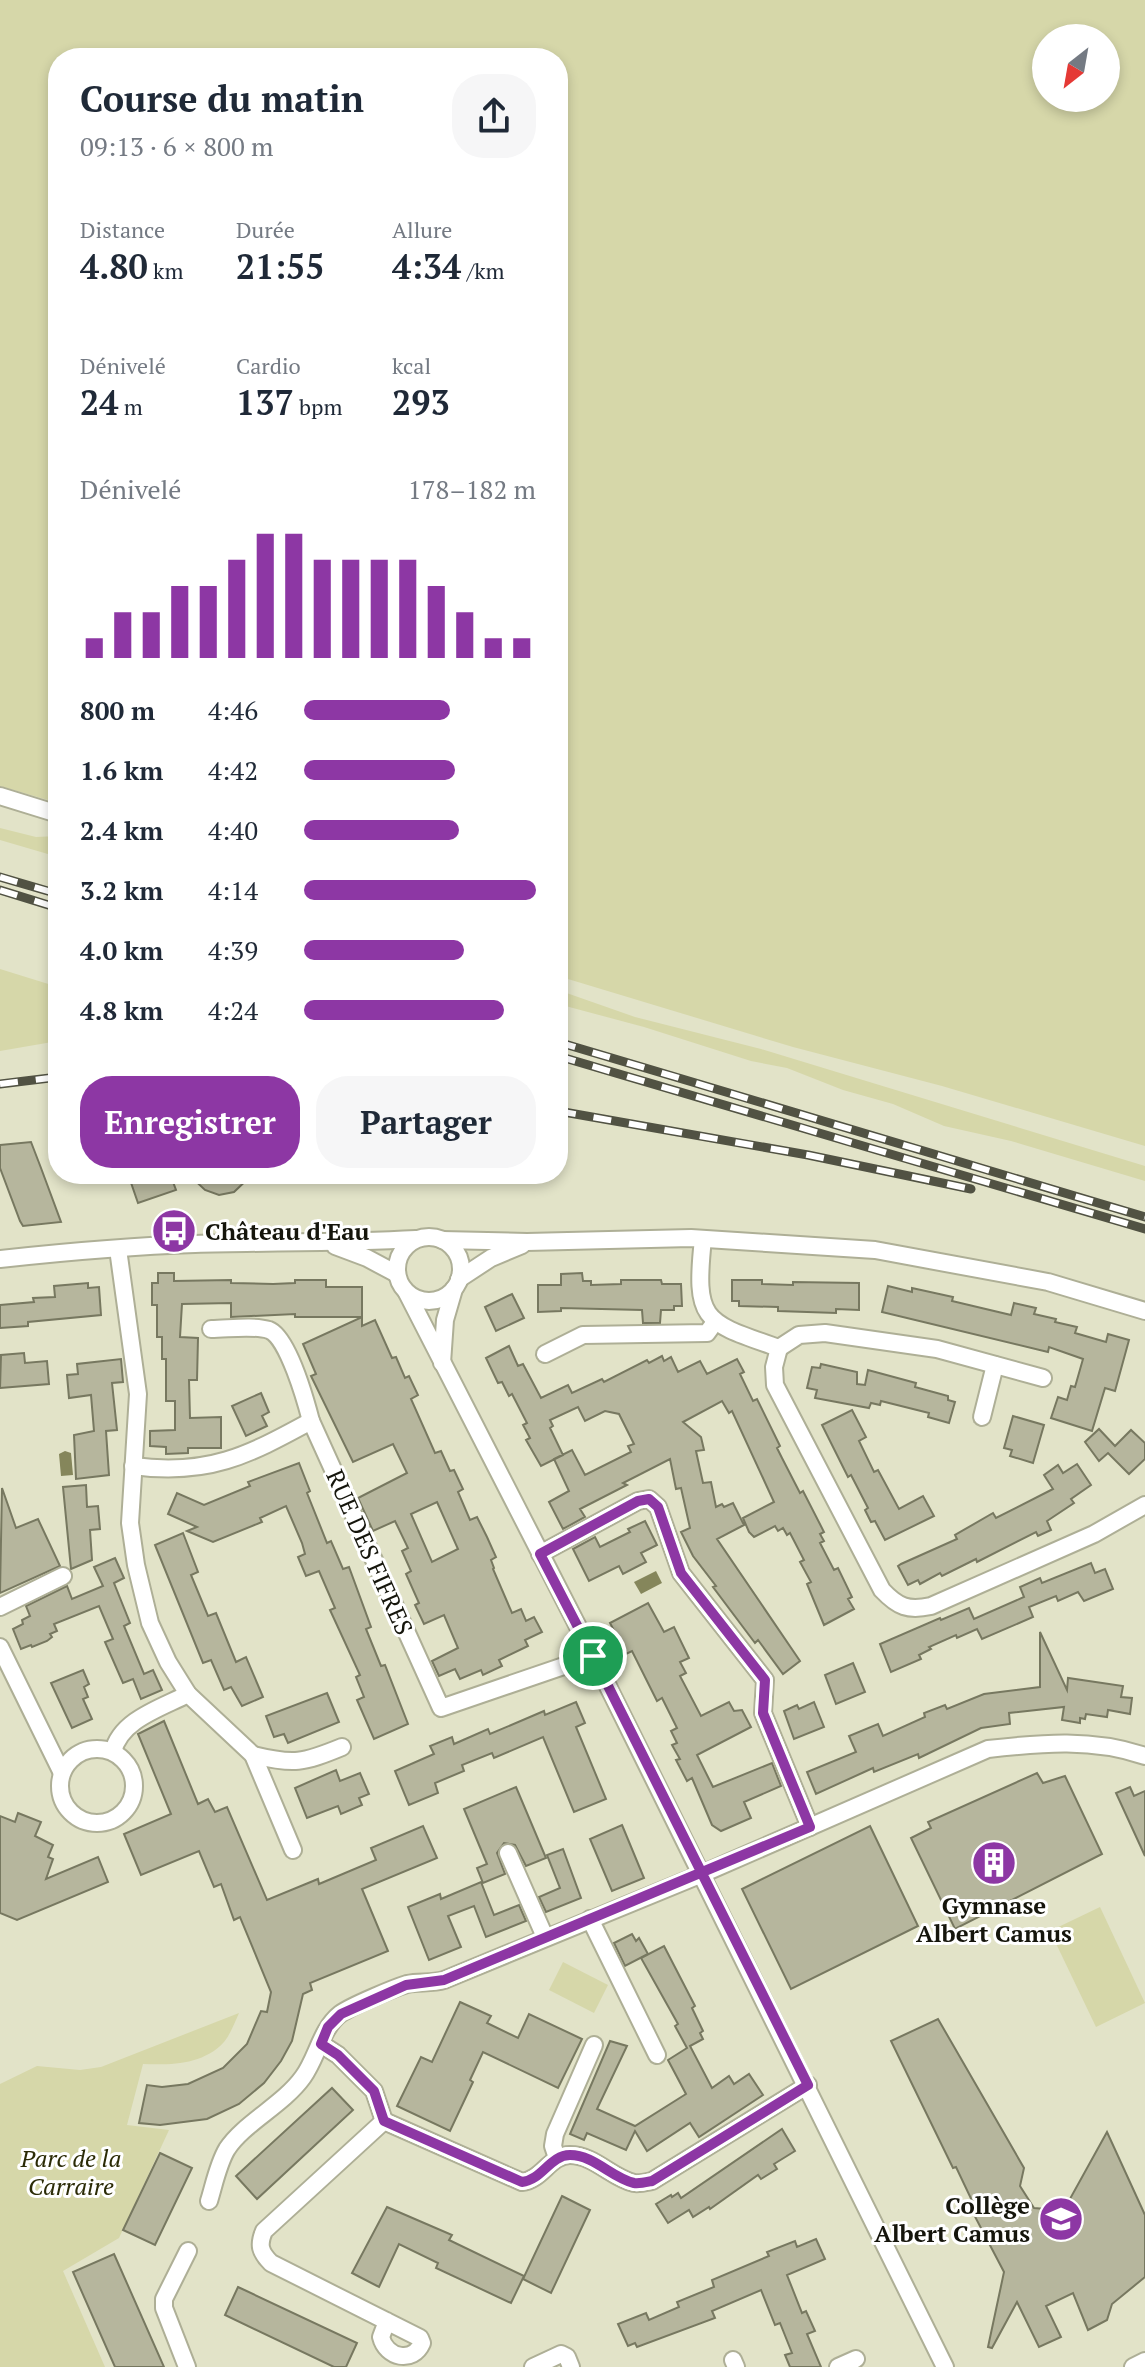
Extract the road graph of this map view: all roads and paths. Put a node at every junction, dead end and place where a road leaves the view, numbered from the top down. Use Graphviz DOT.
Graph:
graph roads {
  1 [pos="0,796"];
  2 [pos="48,811"];
  3 [pos="416,1239"];
  4 [pos="703,1239"];
  5 [pos="442,1240"];
  6 [pos="527,1242"];
  7 [pos="330,1244"];
  8 [pos="118,1249"];
  9 [pos="0,1259"];
  10 [pos="397,1274"];
  11 [pos="457,1284"];
  12 [pos="407,1293"];
  13 [pos="1145,1311"];
  14 [pos="715,1322"];
  15 [pos="211,1329"];
  16 [pos="779,1348"];
  17 [pos="545,1354"];
  18 [pos="442,1364"];
  19 [pos="995,1365"];
  20 [pos="1043,1378"];
  21 [pos="982,1417"];
  22 [pos="311,1421"];
  23 [pos="133,1466"];
  24 [pos="1145,1505"];
  25 [pos="540,1554"];
  26 [pos="63,1576"];
  27 [pos="0,1607"];
  28 [pos="0,1647"];
  29 [pos="593,1656"];
  30 [pos="188,1694"];
  31 [pos="342,1747"];
  32 [pos="113,1752"];
  33 [pos="253,1755"];
  34 [pos="1145,1756"];
  35 [pos="62,1773"];
  36 [pos="810,1827"];
  37 [pos="293,1850"];
  38 [pos="508,1853"];
  39 [pos="702,1874"];
  40 [pos="590,1919"];
  41 [pos="545,1937"];
  42 [pos="321,2044"];
  43 [pos="594,2045"];
  44 [pos="657,2055"];
  45 [pos="808,2085"];
  46 [pos="384,2121"];
  47 [pos="557,2158"];
  48 [pos="209,2201"];
  49 [pos="188,2251"];
  50 [pos="387,2321"];
  51 [pos="856,2359"];
  52 [pos="1145,2361"];
  53 [pos="187,2367"];
  54 [pos="533,2367"];
  55 [pos="571,2367"];
  56 [pos="838,2367"];
  57 [pos="945,2367"];
  58 [pos="1133,2367"];
  1 -- 2 [label="street"];
  3 -- 5 [label="street"];
  3 -- 7 [label="street"];
  3 -- 10 [label="street"];
  4 -- 6 [label="street"];
  4 -- 13 [label="street"];
  4 -- 14 [label="street"];
  5 -- 6 [label="street"];
  5 -- 11 [label="street"];
  6 -- 11 [label="street"];
  7 -- 8 [label="street"];
  7 -- 10 [label="street"];
  8 -- 9 [label="street"];
  8 -- 23 [label="street"];
  10 -- 12 [label="street"];
  11 -- 12 [label="street"];
  11 -- 18 [label="street"];
  12 -- 18 [label="street"];
  14 -- 16 [label="street"];
  14 -- 17 [label="street"];
  15 -- 22 [label="street"];
  16 -- 19 [label="street"];
  16 -- 24 [label="street"];
  18 -- 25 [label="street"];
  19 -- 20 [label="street"];
  19 -- 21 [label="street"];
  22 -- 23 [label="street"];
  22 -- 29 [label="street, RUE DES FIFRES"];
  23 -- 30 [label="street"];
  25 -- 29 [label="street"];
  25 -- 36 [label="street"];
  26 -- 27 [label="street"];
  28 -- 35 [label="street"];
  29 -- 39 [label="street"];
  30 -- 32 [label="street"];
  30 -- 33 [label="street"];
  31 -- 33 [label="street"];
  32 -- 35 [label="street"];
  32 -- 35 [label="street"];
  33 -- 37 [label="street"];
  34 -- 36 [label="street"];
  36 -- 39 [label="street"];
  38 -- 41 [label="street"];
  39 -- 40 [label="street"];
  39 -- 45 [label="street"];
  40 -- 41 [label="street"];
  40 -- 44 [label="street"];
  41 -- 42 [label="street"];
  42 -- 46 [label="street"];
  42 -- 48 [label="street"];
  43 -- 47 [label="street"];
  45 -- 47 [label="street"];
  45 -- 57 [label="street"];
  46 -- 47 [label="street"];
  46 -- 50 [label="street"];
  49 -- 53 [label="street"];
  51 -- 56 [label="street"];
  52 -- 58 [label="street"];
  54 -- 55 [label="street"];
}
